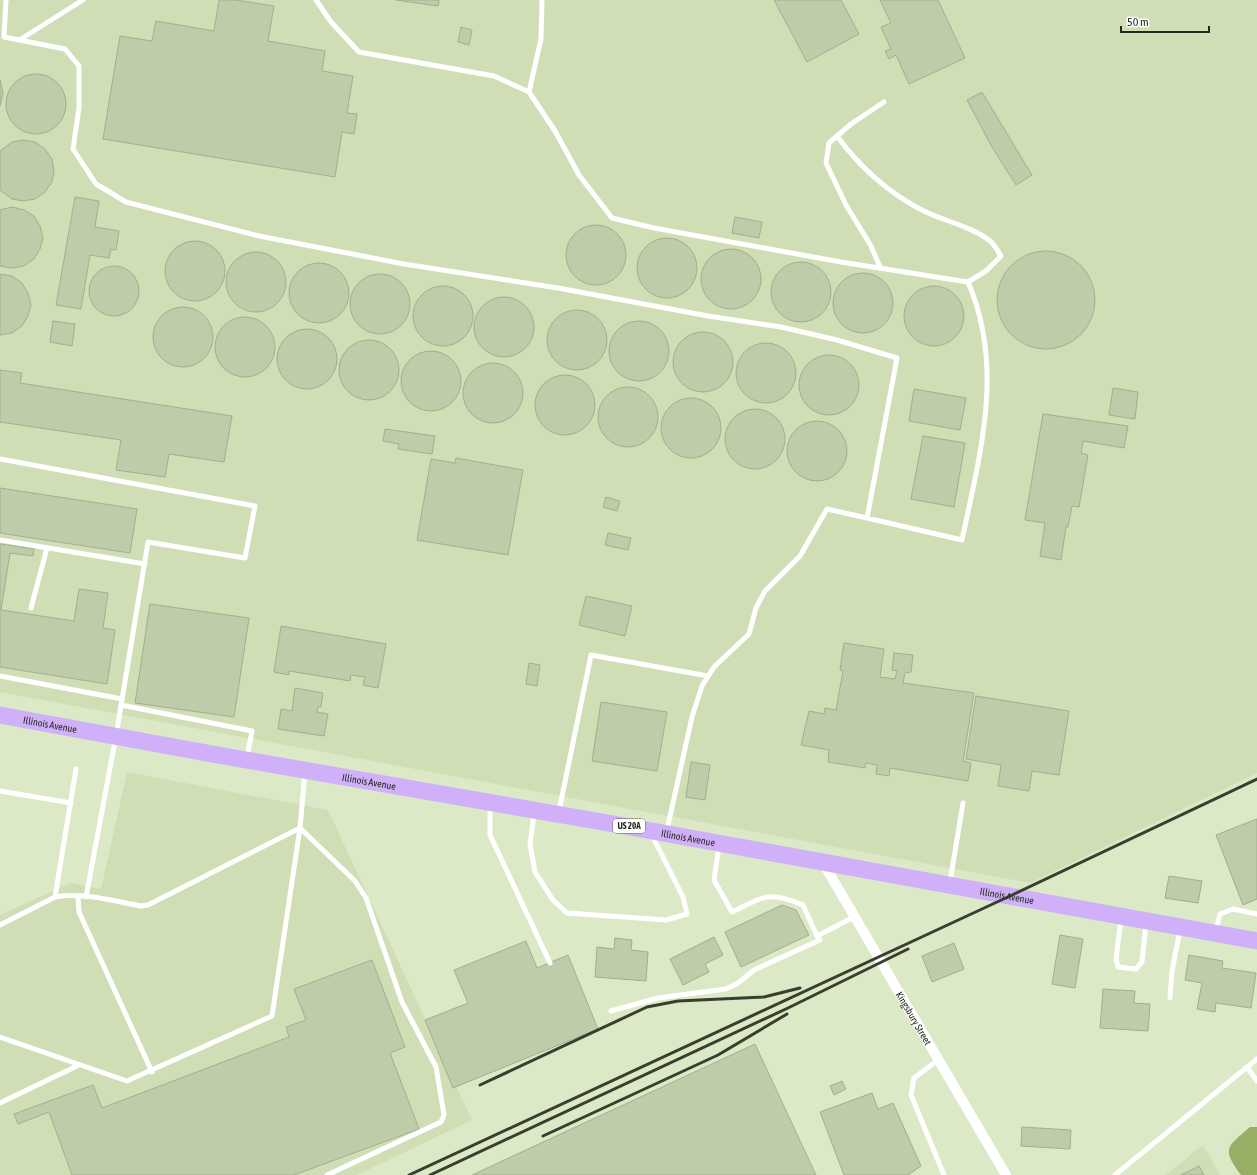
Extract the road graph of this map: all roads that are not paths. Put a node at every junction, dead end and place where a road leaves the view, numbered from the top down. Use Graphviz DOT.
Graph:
graph roads {
  1 [pos="6,0"];
  2 [pos="83,0"];
  3 [pos="316,0"];
  4 [pos="542,0"];
  5 [pos="21,40"];
  6 [pos="529,92"];
  7 [pos="884,102"];
  8 [pos="837,136"];
  9 [pos="880,267"];
  10 [pos="968,282"];
  11 [pos="0,459"];
  12 [pos="867,518"];
  13 [pos="0,540"];
  14 [pos="47,548"];
  15 [pos="145,564"];
  16 [pos="31,608"];
  17 [pos="0,676"];
  18 [pos="708,676"];
  19 [pos="122,699"];
  20 [pos="121,705"];
  21 [pos="0,715"];
  22 [pos="116,736"];
  23 [pos="246,760"];
  24 [pos="76,769"];
  25 [pos="305,770"];
  26 [pos="0,791"];
  27 [pos="490,802"];
  28 [pos="71,804"];
  29 [pos="962,804"];
  30 [pos="535,810"];
  31 [pos="558,814"];
  32 [pos="300,828"];
  33 [pos="650,830"];
  34 [pos="666,833"];
  35 [pos="719,843"];
  36 [pos="822,861"];
  37 [pos="950,885"];
  38 [pos="78,896"];
  39 [pos="55,897"];
  40 [pos="86,897"];
  41 [pos="1257,914"];
  42 [pos="1121,916"];
  43 [pos="854,917"];
  44 [pos="1147,920"];
  45 [pos="0,925"];
  46 [pos="1181,927"];
  47 [pos="1215,933"];
  48 [pos="817,936"];
  49 [pos="1257,941"];
  50 [pos="550,963"];
  51 [pos="1170,998"];
  52 [pos="611,1011"];
  53 [pos="0,1037"];
  54 [pos="1257,1059"];
  55 [pos="938,1060"];
  56 [pos="80,1065"];
  57 [pos="1247,1067"];
  58 [pos="152,1072"];
  59 [pos="1257,1081"];
  60 [pos="0,1103"];
  61 [pos="327,1175"];
  62 [pos="944,1175"];
  63 [pos="1006,1175"];
  64 [pos="1116,1175"];
  1 -- 5 [label="lane"];
  2 -- 5 [label="lane"];
  3 -- 6 [label="lane"];
  4 -- 6 [label="lane"];
  5 -- 12 [label="lane"];
  6 -- 9 [label="lane"];
  7 -- 8 [label="lane"];
  8 -- 9 [label="lane"];
  8 -- 10 [label="lane"];
  9 -- 10 [label="lane"];
  10 -- 12 [label="lane"];
  11 -- 15 [label="lane"];
  12 -- 18 [label="lane"];
  13 -- 14 [label="lane"];
  14 -- 15 [label="lane"];
  14 -- 16 [label="lane"];
  15 -- 19 [label="lane"];
  17 -- 19 [label="lane"];
  18 -- 31 [label="lane"];
  18 -- 34 [label="lane"];
  19 -- 20 [label="lane"];
  20 -- 22 [label="lane"];
  20 -- 23 [label="lane"];
  21 -- 22 [label="main road, Illinois Avenue / US 20A"];
  22 -- 23 [label="main road, Illinois Avenue / US 20A"];
  22 -- 40 [label="lane"];
  23 -- 25 [label="main road, Illinois Avenue / US 20A"];
  24 -- 28 [label="lane"];
  25 -- 27 [label="main road, Illinois Avenue / US 20A"];
  25 -- 32 [label="lane"];
  26 -- 28 [label="lane"];
  27 -- 30 [label="main road, Illinois Avenue / US 20A"];
  27 -- 50 [label="lane"];
  28 -- 39 [label="lane"];
  29 -- 37 [label="lane"];
  30 -- 31 [label="main road, Illinois Avenue / US 20A"];
  30 -- 33 [label="lane"];
  31 -- 33 [label="main road, Illinois Avenue / US 20A"];
  32 -- 40 [label="lane"];
  32 -- 58 [label="lane"];
  32 -- 61 [label="lane"];
  33 -- 34 [label="main road, Illinois Avenue / US 20A"];
  34 -- 35 [label="main road, Illinois Avenue / US 20A"];
  35 -- 36 [label="main road, Illinois Avenue / US 20A"];
  35 -- 48 [label="lane"];
  36 -- 37 [label="main road, Illinois Avenue / US 20A"];
  36 -- 43 [label="street, Kingsbury Street"];
  37 -- 42 [label="main road, Illinois Avenue / US 20A"];
  38 -- 39 [label="lane"];
  38 -- 40 [label="lane"];
  38 -- 58 [label="lane"];
  39 -- 45 [label="lane"];
  41 -- 47 [label="lane"];
  42 -- 44 [label="main road, Illinois Avenue / US 20A"];
  42 -- 44 [label="lane"];
  43 -- 48 [label="lane"];
  43 -- 55 [label="street, Kingsbury Street"];
  44 -- 46 [label="main road, Illinois Avenue / US 20A"];
  46 -- 47 [label="main road, Illinois Avenue / US 20A"];
  46 -- 51 [label="lane"];
  47 -- 49 [label="main road, Illinois Avenue / US 20A"];
  48 -- 52 [label="lane"];
  53 -- 56 [label="lane"];
  54 -- 57 [label="lane"];
  55 -- 62 [label="lane"];
  55 -- 63 [label="street, Kingsbury Street"];
  56 -- 58 [label="lane"];
  56 -- 60 [label="lane"];
  57 -- 59 [label="lane"];
  57 -- 64 [label="lane"];
}
